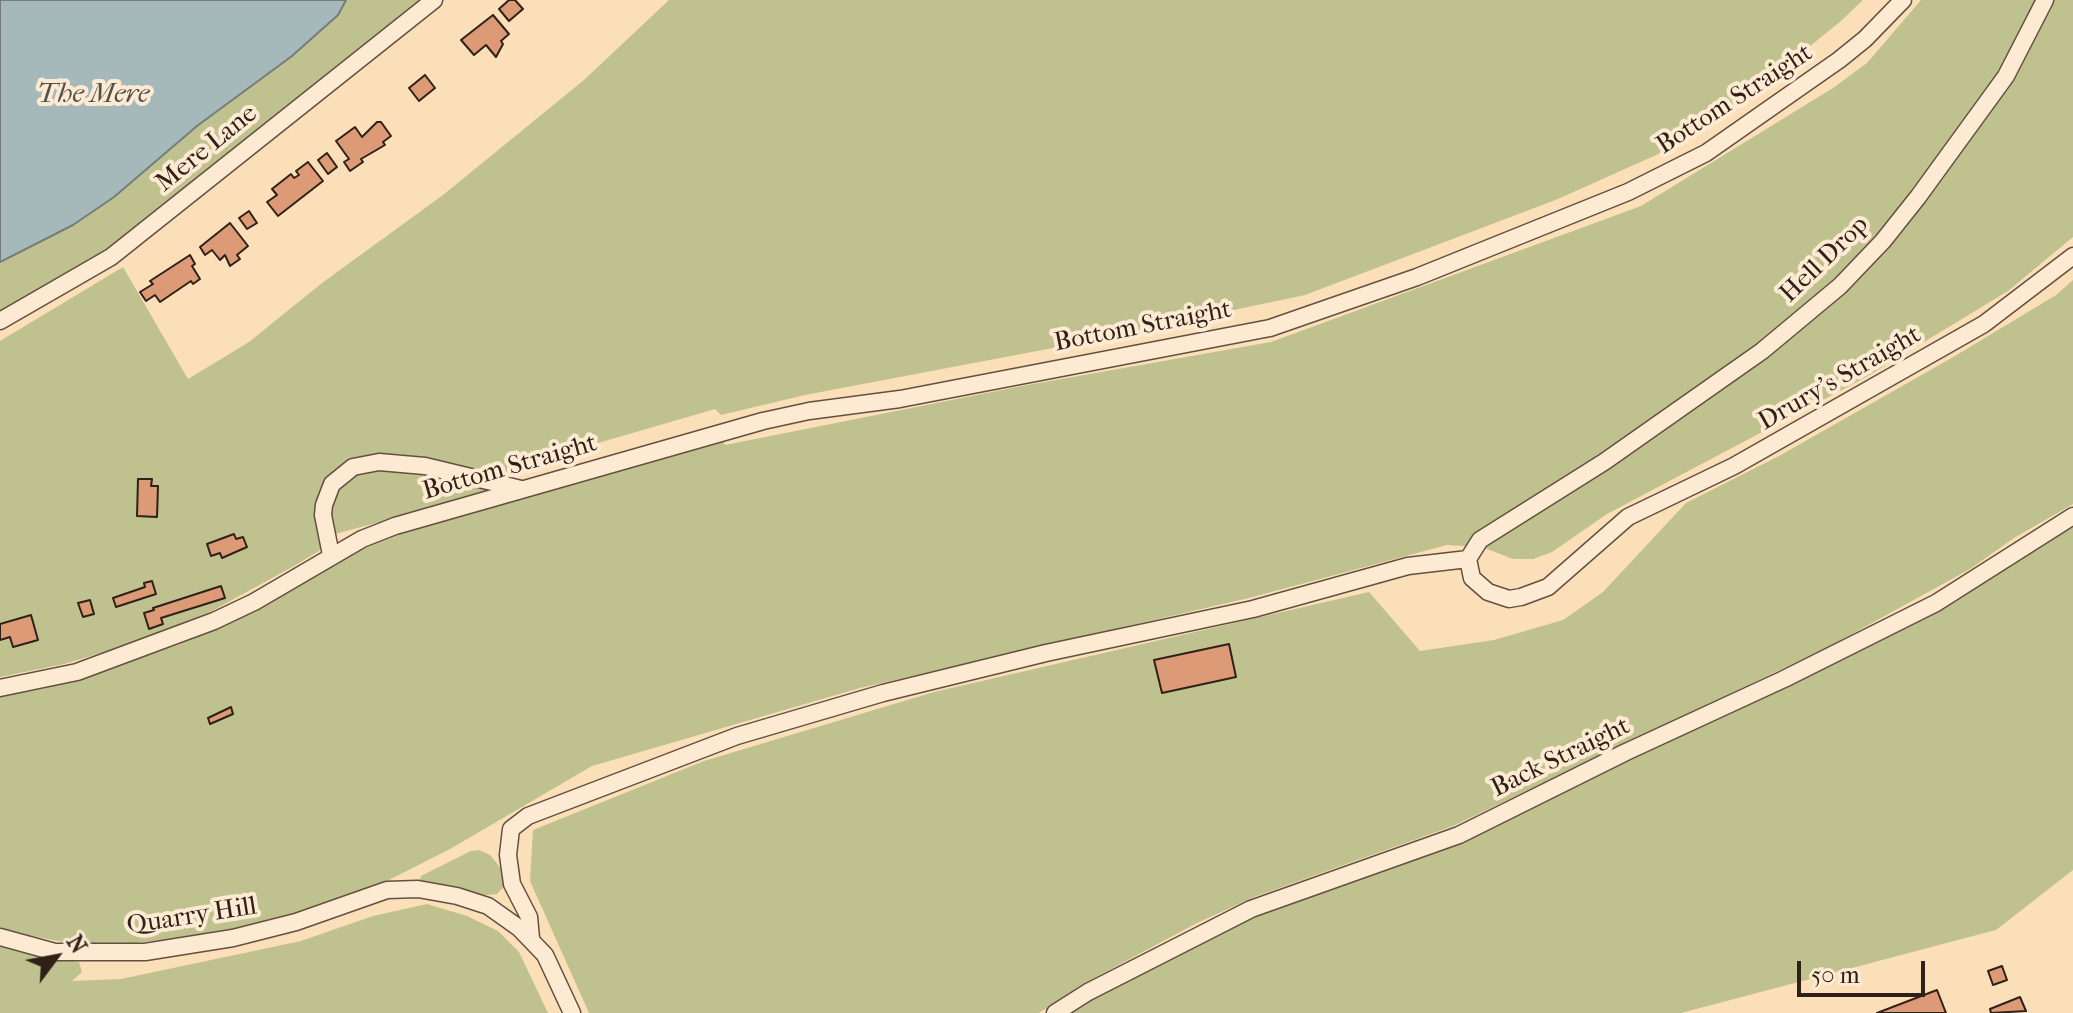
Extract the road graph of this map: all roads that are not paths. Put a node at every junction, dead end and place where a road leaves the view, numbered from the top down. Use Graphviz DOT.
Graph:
graph roads {
  1 [pos="434,0"];
  2 [pos="1903,0"];
  3 [pos="2045,0"];
  4 [pos="2073,256"];
  5 [pos="0,321"];
  6 [pos="522,489"];
  7 [pos="2073,516"];
  8 [pos="331,555"];
  9 [pos="1468,559"];
  10 [pos="0,688"];
  11 [pos="512,884"];
  12 [pos="488,906"];
  13 [pos="0,937"];
  14 [pos="531,938"];
  15 [pos="572,1013"];
  16 [pos="1055,1013"];
  1 -- 5 [label="street, Mere Lane"];
  2 -- 6 [label="street, Bottom Straight"];
  3 -- 9 [label="street, Hell Drop"];
  4 -- 9 [label="street, Drury's Straight"];
  6 -- 8 [label="street, Bottom Straight"];
  6 -- 8 [label="street"];
  7 -- 16 [label="street, Back Straight"];
  8 -- 10 [label="street, Bottom Straight"];
  9 -- 11 [label="street"];
  11 -- 12 [label="street"];
  11 -- 14 [label="street"];
  12 -- 13 [label="street, Quarry Hill"];
  12 -- 14 [label="street"];
  14 -- 15 [label="street"];
}
